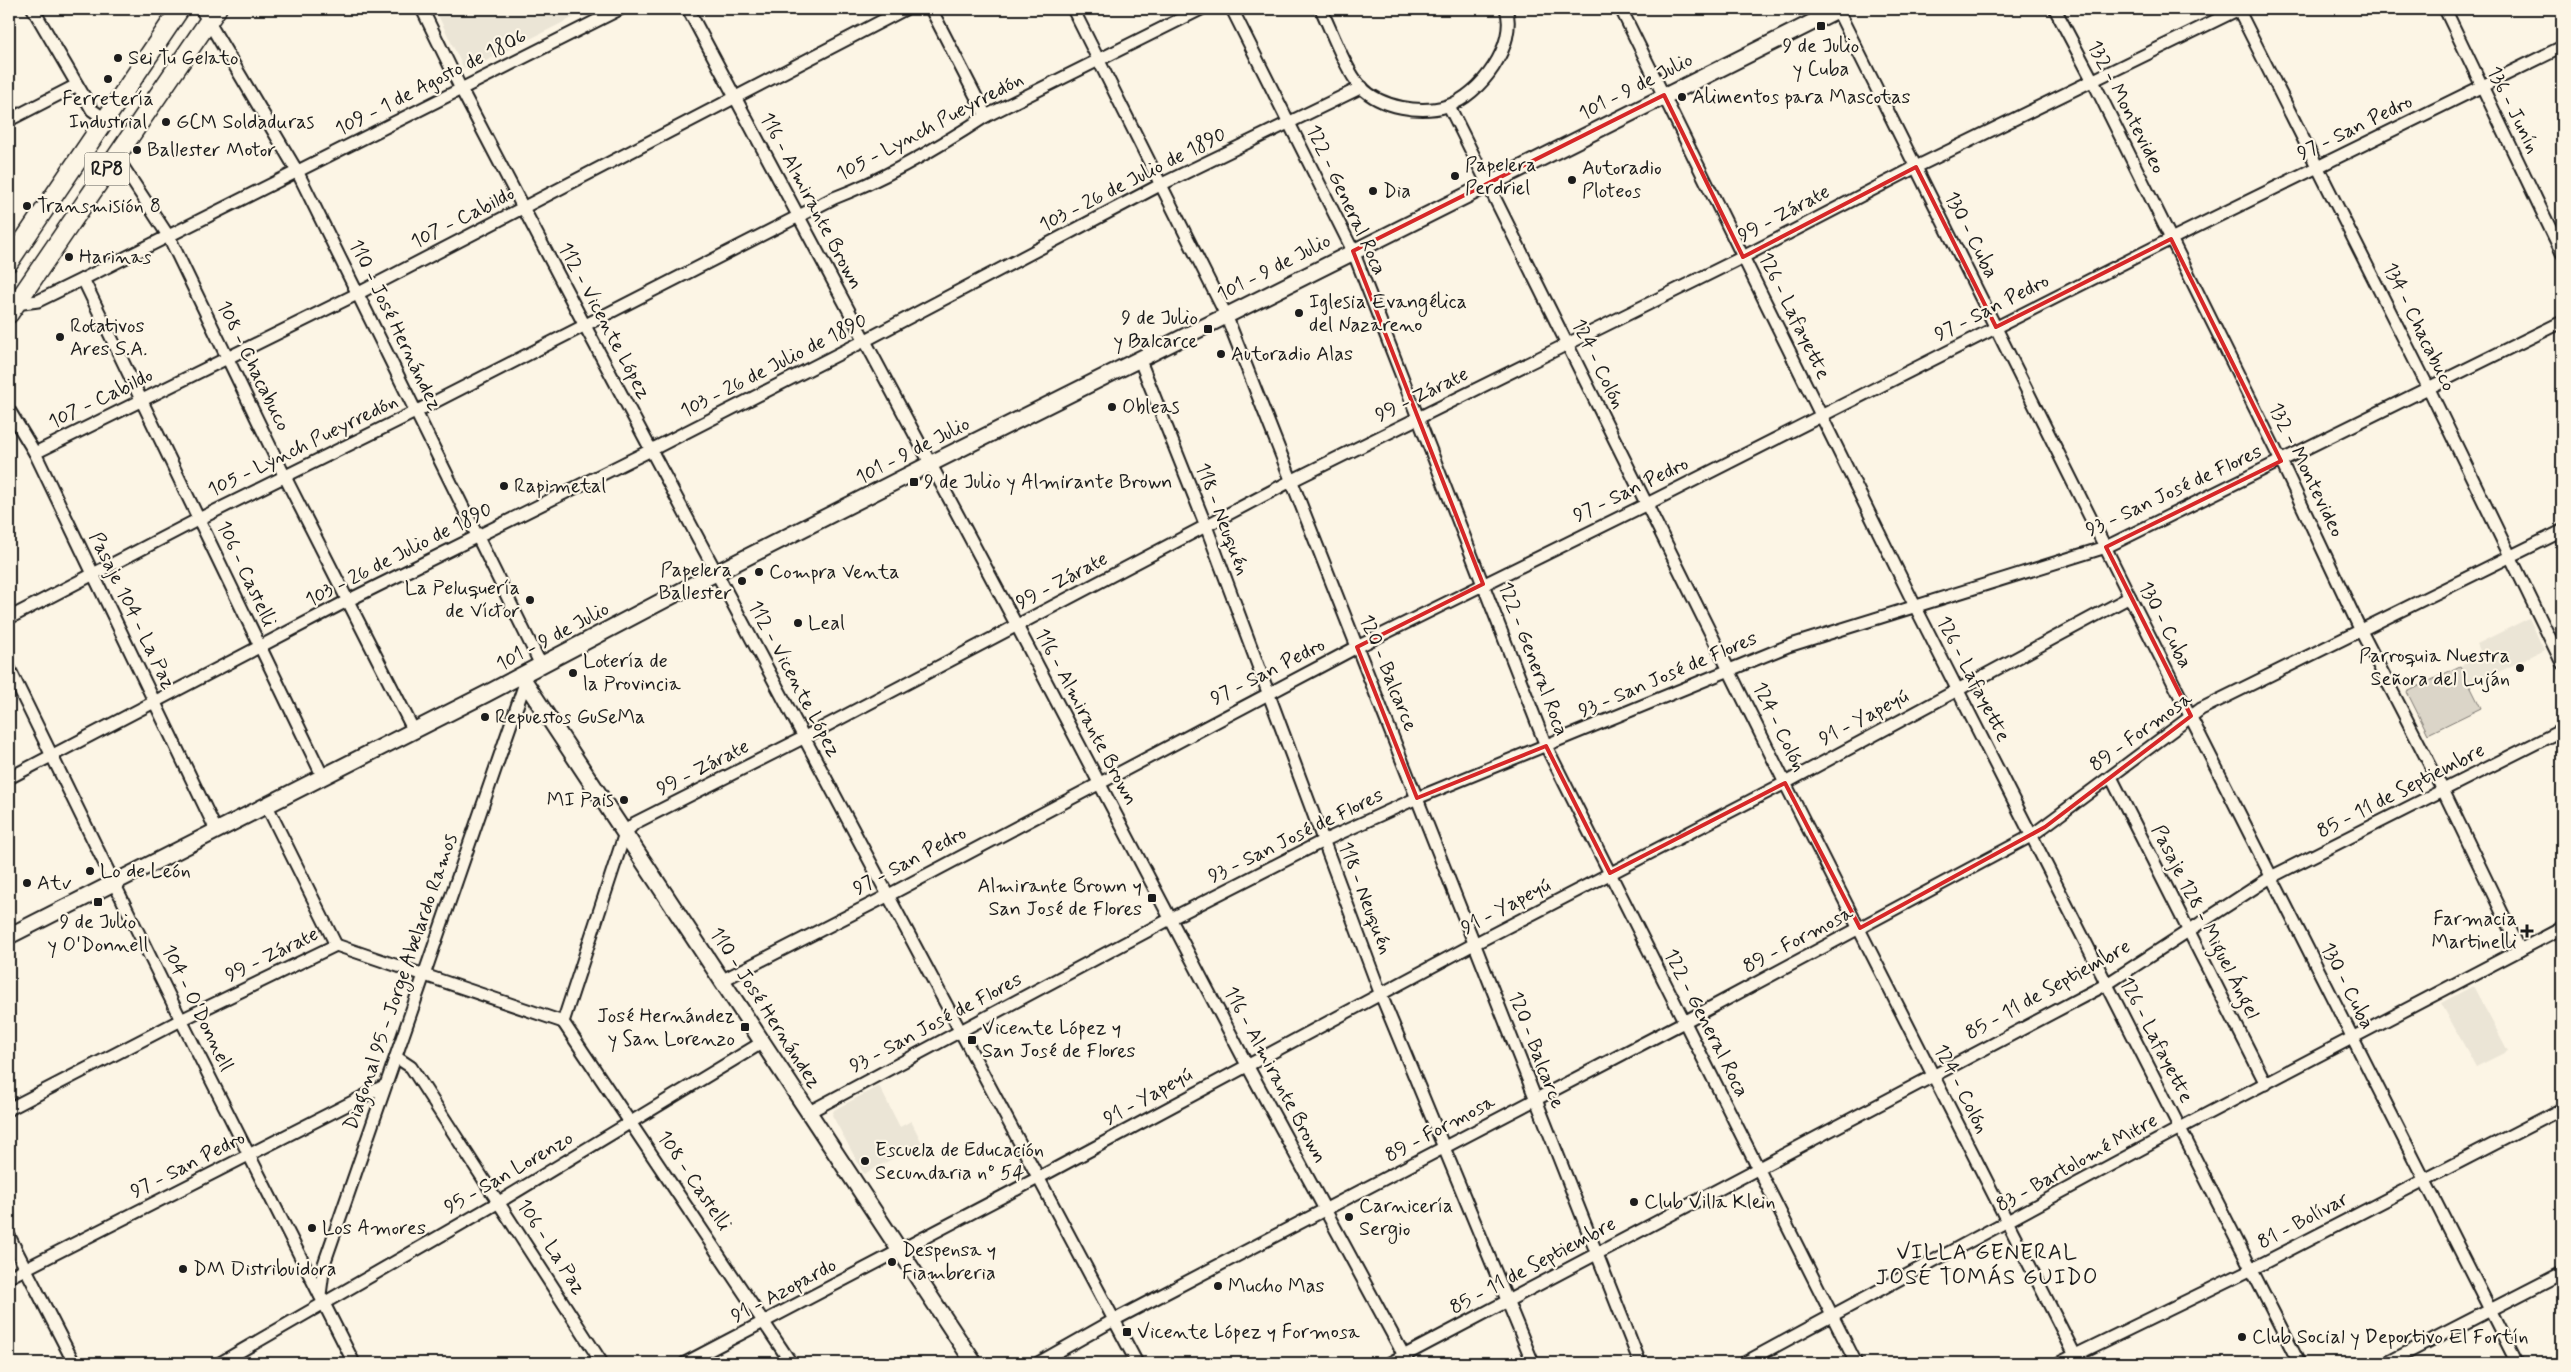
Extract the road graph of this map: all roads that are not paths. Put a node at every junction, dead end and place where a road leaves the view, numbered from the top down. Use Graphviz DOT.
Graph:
graph roads {
  1 [pos="33,9"];
  2 [pos="180,9"];
  3 [pos="422,9"];
  4 [pos="620,9"];
  5 [pos="688,9"];
  6 [pos="905,9"];
  7 [pos="931,9"];
  8 [pos="1073,9"];
  9 [pos="1201,9"];
  10 [pos="1232,9"];
  11 [pos="1321,9"];
  12 [pos="1621,9"];
  13 [pos="1838,9"];
  14 [pos="2055,9"];
  15 [pos="2238,9"];
  16 [pos="2445,9"];
  17 [pos="1510,10"];
  18 [pos="209,12"];
  19 [pos="2562,47"];
  20 [pos="1099,61"];
  21 [pos="2093,81"];
  22 [pos="78,85"];
  23 [pos="1362,87"];
  24 [pos="2481,88"];
  25 [pos="461,89"];
  26 [pos="1664,95"];
  27 [pos="734,96"];
  28 [pos="1449,106"];
  29 [pos="986,116"];
  30 [pos="105,119"];
  31 [pos="9,120"];
  32 [pos="1288,123"];
  33 [pos="116,156"];
  34 [pos="2318,166"];
  35 [pos="1916,167"];
  36 [pos="297,171"];
  37 [pos="1489,185"];
  38 [pos="1160,186"];
  39 [pos="524,207"];
  40 [pos="798,217"];
  41 [pos="169,237"];
  42 [pos="2172,239"];
  43 [pos="1353,251"];
  44 [pos="12,252"];
  45 [pos="2562,253"];
  46 [pos="1743,257"];
  47 [pos="83,279"];
  48 [pos="357,294"];
  49 [pos="12,309"];
  50 [pos="1226,315"];
  51 [pos="2562,322"];
  52 [pos="584,324"];
  53 [pos="1996,327"];
  54 [pos="864,341"];
  55 [pos="1567,344"];
  56 [pos="228,357"];
  57 [pos="1139,358"];
  58 [pos="2429,389"];
  59 [pos="142,401"];
  60 [pos="9,410"];
  61 [pos="415,412"];
  62 [pos="1822,415"];
  63 [pos="1418,418"];
  64 [pos="651,450"];
  65 [pos="35,453"];
  66 [pos="2281,461"];
  67 [pos="930,464"];
  68 [pos="286,477"];
  69 [pos="1291,481"];
  70 [pos="1647,504"];
  71 [pos="199,519"];
  72 [pos="1206,526"];
  73 [pos="2562,531"];
  74 [pos="477,536"];
  75 [pos="2106,547"];
  76 [pos="2510,557"];
  77 [pos="717,573"];
  78 [pos="95,574"];
  79 [pos="1483,584"];
  80 [pos="2130,597"];
  81 [pos="347,601"];
  82 [pos="1915,606"];
  83 [pos="9,618"];
  84 [pos="1017,626"];
  85 [pos="2361,631"];
  86 [pos="1357,647"];
  87 [pos="260,648"];
  88 [pos="2562,663"];
  89 [pos="541,665"];
  90 [pos="9,668"];
  91 [pos="1730,671"];
  92 [pos="523,680"];
  93 [pos="1958,689"];
  94 [pos="1267,694"];
  95 [pos="156,702"];
  96 [pos="2190,716"];
  97 [pos="2562,730"];
  98 [pos="414,731"];
  99 [pos="803,738"];
  100 [pos="1546,746"];
  101 [pos="52,757"];
  102 [pos="323,777"];
  103 [pos="2111,777"];
  104 [pos="9,778"];
  105 [pos="1099,782"];
  106 [pos="1785,783"];
  107 [pos="2443,790"];
  108 [pos="1418,798"];
  109 [pos="267,806"];
  110 [pos="216,832"];
  111 [pos="625,833"];
  112 [pos="2032,836"];
  113 [pos="1323,841"];
  114 [pos="1610,873"];
  115 [pos="2271,877"];
  116 [pos="115,883"];
  117 [pos="887,896"];
  118 [pos="1172,918"];
  119 [pos="1860,928"];
  120 [pos="2188,928"];
  121 [pos="2562,928"];
  122 [pos="9,936"];
  123 [pos="1474,944"];
  124 [pos="336,945"];
  125 [pos="2520,950"];
  126 [pos="424,974"];
  127 [pos="723,980"];
  128 [pos="2107,984"];
  129 [pos="1382,995"];
  130 [pos="181,1020"];
  131 [pos="563,1022"];
  132 [pos="1684,1022"];
  133 [pos="961,1031"];
  134 [pos="2352,1038"];
  135 [pos="763,1042"];
  136 [pos="396,1057"];
  137 [pos="1247,1065"];
  138 [pos="1933,1076"];
  139 [pos="2266,1084"];
  140 [pos="384,1086"];
  141 [pos="1535,1100"];
  142 [pos="9,1109"];
  143 [pos="2562,1109"];
  144 [pos="809,1112"];
  145 [pos="632,1123"];
  146 [pos="2180,1128"];
  147 [pos="1444,1148"];
  148 [pos="250,1155"];
  149 [pos="1759,1168"];
  150 [pos="1038,1178"];
  151 [pos="2424,1179"];
  152 [pos="499,1202"];
  153 [pos="1326,1210"];
  154 [pos="2008,1222"];
  155 [pos="9,1236"];
  156 [pos="899,1250"];
  157 [pos="1597,1253"];
  158 [pos="25,1269"];
  159 [pos="2252,1269"];
  160 [pos="2562,1273"];
  161 [pos="9,1277"];
  162 [pos="322,1299"];
  163 [pos="1508,1302"];
  164 [pos="2491,1311"];
  165 [pos="1833,1315"];
  166 [pos="1114,1320"];
  167 [pos="765,1323"];
  168 [pos="1406,1359"];
  169 [pos="2077,1359"];
  170 [pos="74,1363"];
  171 [pos="220,1363"];
  172 [pos="354,1363"];
  173 [pos="602,1363"];
  174 [pos="685,1363"];
  175 [pos="791,1363"];
  176 [pos="974,1363"];
  177 [pos="1038,1363"];
  178 [pos="1137,1363"];
  179 [pos="1390,1363"];
  180 [pos="1533,1363"];
  181 [pos="1640,1363"];
  182 [pos="1744,1363"];
  183 [pos="1856,1363"];
  184 [pos="2059,1363"];
  185 [pos="2299,1363"];
  186 [pos="2387,1363"];
  187 [pos="2517,1363"];
  1 -- 22 [label="street"];
  2 -- 30 [label="main road, RP8"];
  3 -- 25 [label="street, 112 - Vicente López"];
  4 -- 25 [label="street, 109 - 1 de Agosto de 1806"];
  5 -- 27 [label="street, 116 - Almirante Brown"];
  6 -- 27 [label="street, 107 - Cabildo"];
  7 -- 29 [label="street"];
  8 -- 20 [label="street, 120 - Balcarce"];
  9 -- 20 [label="street, 105 - Lynch Pueyrredón"];
  10 -- 32 [label="street, 122 - General Roca"];
  11 -- 23 [label="street"];
  12 -- 26 [label="street, 126 - Lafayette"];
  13 -- 26 [label="street, 101 - 9 de Julio"];
  13 -- 35 [label="street, 130 - Cuba"];
  14 -- 21 [label="street, 132 - Montevideo"];
  15 -- 21 [label="street, 99 - Zárate"];
  15 -- 34 [label="street, 134 - Chacabuco"];
  16 -- 24 [label="street, 136 - Junín"];
  17 -- 28 [label="street"];
  18 -- 33 [label="main road, RP8"];
  18 -- 36 [label="street, 110 - José Hernández"];
  19 -- 24 [label="street, 97 - San Pedro"];
  20 -- 29 [label="street, 105 - Lynch Pueyrredón"];
  20 -- 38 [label="street, 120 - Balcarce"];
  21 -- 35 [label="street, 99 - Zárate"];
  21 -- 42 [label="street, 132 - Montevideo"];
  22 -- 30 [label="street"];
  22 -- 31 [label="street"];
  23 -- 28 [label="street"];
  23 -- 32 [label="street, 103 - 26 de Julio de 1890"];
  24 -- 34 [label="street, 97 - San Pedro"];
  24 -- 45 [label="street, 136 - Junín"];
  25 -- 36 [label="street, 109 - 1 de Agosto de 1806"];
  25 -- 39 [label="street, 112 - Vicente López"];
  26 -- 37 [label="street, 101 - 9 de Julio"];
  26 -- 46 [label="street, 126 - Lafayette"];
  27 -- 39 [label="street, 107 - Cabildo"];
  27 -- 40 [label="street, 116 - Almirante Brown"];
  28 -- 37 [label="street, 124 - Colón"];
  29 -- 40 [label="street, 105 - Lynch Pueyrredón"];
  30 -- 44 [label="main road, RP8"];
  32 -- 38 [label="street, 103 - 26 de Julio de 1890"];
  32 -- 43 [label="street, 122 - General Roca"];
  33 -- 41 [label="street, 108 - Chacabuco"];
  33 -- 49 [label="main road, RP8"];
  34 -- 42 [label="street, 97 - San Pedro"];
  34 -- 58 [label="street, 134 - Chacabuco"];
  35 -- 46 [label="street, 99 - Zárate"];
  35 -- 53 [label="street, 130 - Cuba"];
  36 -- 41 [label="street, 109 - 1 de Agosto de 1806"];
  36 -- 48 [label="street, 110 - José Hernández"];
  37 -- 43 [label="street, 101 - 9 de Julio"];
  37 -- 55 [label="street, 124 - Colón"];
  38 -- 50 [label="street, 120 - Balcarce"];
  38 -- 54 [label="street, 103 - 26 de Julio de 1890"];
  39 -- 48 [label="street, 107 - Cabildo"];
  39 -- 52 [label="street, 112 - Vicente López"];
  40 -- 52 [label="street, 105 - Lynch Pueyrredón"];
  40 -- 54 [label="street, 116 - Almirante Brown"];
  41 -- 47 [label="street, 109 - 1 de Agosto de 1806"];
  41 -- 56 [label="street, 108 - Chacabuco"];
  42 -- 53 [label="street, 97 - San Pedro"];
  42 -- 66 [label="street, 132 - Montevideo"];
  43 -- 50 [label="street, 101 - 9 de Julio"];
  43 -- 63 [label="street, 122 - General Roca"];
  46 -- 55 [label="street, 99 - Zárate"];
  46 -- 62 [label="street, 126 - Lafayette"];
  47 -- 49 [label="street, 109 - 1 de Agosto de 1806"];
  47 -- 59 [label="street, 106 - Castelli"];
  48 -- 56 [label="street, 107 - Cabildo"];
  48 -- 61 [label="street, 110 - José Hernández"];
  50 -- 57 [label="street, 101 - 9 de Julio"];
  50 -- 69 [label="street, 120 - Balcarce"];
  51 -- 58 [label="street, 93 - San José de Flores"];
  52 -- 61 [label="street, 105 - Lynch Pueyrredón"];
  52 -- 64 [label="street, 112 - Vicente López"];
  53 -- 62 [label="street, 97 - San Pedro"];
  53 -- 75 [label="street, 130 - Cuba"];
  54 -- 64 [label="street, 103 - 26 de Julio de 1890"];
  54 -- 67 [label="street, 116 - Almirante Brown"];
  55 -- 63 [label="street, 99 - Zárate"];
  55 -- 70 [label="street, 124 - Colón"];
  56 -- 59 [label="street, 107 - Cabildo"];
  56 -- 68 [label="street, 108 - Chacabuco"];
  57 -- 67 [label="street, 101 - 9 de Julio"];
  57 -- 72 [label="street, 118 - Neuquén"];
  58 -- 66 [label="street, 93 - San José de Flores"];
  58 -- 76 [label="street, 134 - Chacabuco"];
  59 -- 65 [label="street, 107 - Cabildo"];
  59 -- 71 [label="street, 106 - Castelli"];
  60 -- 65 [label="street, Pasaje 104 - La Paz"];
  61 -- 68 [label="street, 105 - Lynch Pueyrredón"];
  61 -- 74 [label="street, 110 - José Hernández"];
  62 -- 70 [label="street, 97 - San Pedro"];
  62 -- 82 [label="street, 126 - Lafayette"];
  63 -- 69 [label="street, 99 - Zárate"];
  63 -- 79 [label="street, 122 - General Roca"];
  64 -- 74 [label="street, 103 - 26 de Julio de 1890"];
  64 -- 77 [label="street, 112 - Vicente López"];
  65 -- 78 [label="street, Pasaje 104 - La Paz"];
  66 -- 75 [label="street, 93 - San José de Flores"];
  66 -- 85 [label="street, 132 - Montevideo"];
  67 -- 77 [label="street, 101 - 9 de Julio"];
  67 -- 84 [label="street, 116 - Almirante Brown"];
  68 -- 71 [label="street, 105 - Lynch Pueyrredón"];
  68 -- 81 [label="street, 108 - Chacabuco"];
  69 -- 72 [label="street, 99 - Zárate"];
  69 -- 86 [label="street, 120 - Balcarce"];
  70 -- 79 [label="street, 97 - San Pedro"];
  70 -- 91 [label="street, 124 - Colón"];
  71 -- 78 [label="street, 105 - Lynch Pueyrredón"];
  71 -- 87 [label="street, 106 - Castelli"];
  72 -- 84 [label="street, 99 - Zárate"];
  72 -- 94 [label="street, 118 - Neuquén"];
  73 -- 76 [label="street, 89 - Formosa"];
  74 -- 81 [label="street, 103 - 26 de Julio de 1890"];
  74 -- 89 [label="street, 110 - José Hernández"];
  75 -- 80 [label="street, 130 - Cuba"];
  75 -- 82 [label="street, 93 - San José de Flores"];
  76 -- 85 [label="street, 89 - Formosa"];
  76 -- 88 [label="street, 134 - Chacabuco"];
  77 -- 89 [label="street, 101 - 9 de Julio"];
  77 -- 99 [label="street, 112 - Vicente López"];
  78 -- 83 [label="street, 105 - Lynch Pueyrredón"];
  78 -- 95 [label="street, Pasaje 104 - La Paz"];
  79 -- 86 [label="street, 97 - San Pedro"];
  79 -- 100 [label="street, 122 - General Roca"];
  80 -- 93 [label="street, 91 - Yapeyú"];
  80 -- 96 [label="street, 130 - Cuba"];
  81 -- 87 [label="street, 103 - 26 de Julio de 1890"];
  81 -- 98 [label="street, 108 - Chacabuco"];
  82 -- 91 [label="street, 93 - San José de Flores"];
  82 -- 93 [label="street, 126 - Lafayette"];
  84 -- 99 [label="street, 99 - Zárate"];
  84 -- 105 [label="street, 116 - Almirante Brown"];
  85 -- 96 [label="street, 89 - Formosa"];
  85 -- 107 [label="street, 132 - Montevideo"];
  86 -- 94 [label="street, 97 - San Pedro"];
  86 -- 108 [label="street, 120 - Balcarce"];
  87 -- 95 [label="street, 103 - 26 de Julio de 1890"];
  87 -- 102 [label="street, 106 - Castelli"];
  89 -- 92 [label="street, 101 - 9 de Julio"];
  90 -- 101 [label="street, 104 - O'Donnell"];
  91 -- 100 [label="street, 93 - San José de Flores"];
  91 -- 106 [label="street, 124 - Colón"];
  92 -- 98 [label="street, 101 - 9 de Julio"];
  92 -- 111 [label="street, 110 - José Hernández"];
  92 -- 126 [label="street, Diagonal 95 - Jorge Abelardo Ramos"];
  93 -- 106 [label="street, 91 - Yapeyú"];
  93 -- 112 [label="street, 126 - Lafayette"];
  94 -- 105 [label="street, 97 - San Pedro"];
  94 -- 113 [label="street, 118 - Neuquén"];
  95 -- 101 [label="street, 103 - 26 de Julio de 1890"];
  95 -- 110 [label="street, Pasaje 104 - La Paz"];
  96 -- 103 [label="street, 89 - Formosa"];
  96 -- 115 [label="street, 130 - Cuba"];
  97 -- 107 [label="street, 85 - 11 de Septiembre"];
  98 -- 102 [label="street, 101 - 9 de Julio"];
  99 -- 111 [label="street, 99 - Zárate"];
  99 -- 117 [label="street, 112 - Vicente López"];
  100 -- 108 [label="street, 93 - San José de Flores"];
  100 -- 114 [label="street, 122 - General Roca"];
  101 -- 104 [label="street, 103 - 26 de Julio de 1890"];
  101 -- 116 [label="street, 104 - O'Donnell"];
  102 -- 109 [label="street, 101 - 9 de Julio"];
  103 -- 112 [label="street, 89 - Formosa"];
  103 -- 120 [label="street, Pasaje 128 - Miguel Ángel"];
  105 -- 117 [label="street, 97 - San Pedro"];
  105 -- 118 [label="street, 116 - Almirante Brown"];
  106 -- 114 [label="street, 91 - Yapeyú"];
  106 -- 119 [label="street, 124 - Colón"];
  107 -- 115 [label="street, 85 - 11 de Septiembre"];
  107 -- 125 [label="street, 132 - Montevideo"];
  108 -- 113 [label="street, 93 - San José de Flores"];
  108 -- 123 [label="street, 120 - Balcarce"];
  109 -- 110 [label="street, 101 - 9 de Julio"];
  109 -- 124 [label="street"];
  110 -- 116 [label="street, 101 - 9 de Julio"];
  111 -- 127 [label="street, 110 - José Hernández"];
  111 -- 131 [label="street"];
  112 -- 119 [label="street, 89 - Formosa"];
  112 -- 128 [label="street, 126 - Lafayette"];
  113 -- 118 [label="street, 93 - San José de Flores"];
  113 -- 129 [label="street, 118 - Neuquén"];
  114 -- 123 [label="street, 91 - Yapeyú"];
  114 -- 132 [label="street, 122 - General Roca"];
  115 -- 120 [label="street, 85 - 11 de Septiembre"];
  115 -- 134 [label="street, 130 - Cuba"];
  116 -- 122 [label="street, 101 - 9 de Julio"];
  116 -- 130 [label="street, 104 - O'Donnell"];
  117 -- 127 [label="street, 97 - San Pedro"];
  117 -- 133 [label="street, 112 - Vicente López"];
  118 -- 133 [label="street, 93 - San José de Flores"];
  118 -- 137 [label="street, 116 - Almirante Brown"];
  119 -- 132 [label="street, 89 - Formosa"];
  119 -- 138 [label="street, 124 - Colón"];
  120 -- 128 [label="street, 85 - 11 de Septiembre"];
  120 -- 139 [label="street, Pasaje 128 - Miguel Ángel"];
  121 -- 125 [label="street, 83 - Bartolomé Mitre"];
  123 -- 129 [label="street, 91 - Yapeyú"];
  123 -- 141 [label="street, 120 - Balcarce"];
  124 -- 126 [label="street, 99 - Zárate"];
  124 -- 130 [label="street, 99 - Zárate"];
  125 -- 134 [label="street, 83 - Bartolomé Mitre"];
  126 -- 131 [label="street, 99 - Zárate"];
  126 -- 136 [label="street, Diagonal 95 - Jorge Abelardo Ramos"];
  127 -- 135 [label="street, 110 - José Hernández"];
  128 -- 138 [label="street, 85 - 11 de Septiembre"];
  128 -- 146 [label="street, 126 - Lafayette"];
  129 -- 137 [label="street, 91 - Yapeyú"];
  129 -- 147 [label="street, 118 - Neuquén"];
  130 -- 142 [label="street, 99 - Zárate"];
  130 -- 148 [label="street, 104 - O'Donnell"];
  131 -- 145 [label="street, 108 - Castelli"];
  132 -- 141 [label="street, 89 - Formosa"];
  132 -- 149 [label="street, 122 - General Roca"];
  133 -- 144 [label="street, 93 - San José de Flores"];
  133 -- 150 [label="street, 112 - Vicente López"];
  134 -- 139 [label="street, 83 - Bartolomé Mitre"];
  134 -- 151 [label="street, 130 - Cuba"];
  135 -- 144 [label="street, 110 - José Hernández"];
  135 -- 145 [label="street, 95 - San Lorenzo"];
  136 -- 140 [label="street, Diagonal 95 - Jorge Abelardo Ramos"];
  136 -- 152 [label="street, 106 - La Paz"];
  137 -- 150 [label="street, 91 - Yapeyú"];
  137 -- 153 [label="street, 116 - Almirante Brown"];
  138 -- 149 [label="street, 85 - 11 de Septiembre"];
  138 -- 154 [label="street, 124 - Colón"];
  139 -- 146 [label="street, 83 - Bartolomé Mitre"];
  140 -- 148 [label="street, 97 - San Pedro"];
  140 -- 162 [label="street, Diagonal 95 - Jorge Abelardo Ramos"];
  141 -- 147 [label="street, 89 - Formosa"];
  141 -- 157 [label="street, 120 - Balcarce"];
  143 -- 151 [label="street, 81 - Bolívar"];
  144 -- 156 [label="street, 110 - José Hernández"];
  145 -- 152 [label="street, 95 - San Lorenzo"];
  145 -- 167 [label="street, 108 - Castelli"];
  146 -- 154 [label="street, 83 - Bartolomé Mitre"];
  146 -- 159 [label="street, 126 - Lafayette"];
  147 -- 153 [label="street, 89 - Formosa"];
  147 -- 163 [label="street, 118 - Neuquén"];
  148 -- 158 [label="street, 97 - San Pedro"];
  148 -- 162 [label="street, 104 - O'Donnell"];
  149 -- 157 [label="street, 85 - 11 de Septiembre"];
  149 -- 165 [label="street, 122 - General Roca"];
  150 -- 156 [label="street, 91 - Yapeyú"];
  150 -- 166 [label="street, 112 - Vicente López"];
  151 -- 159 [label="street, 81 - Bolívar"];
  151 -- 164 [label="street, 130 - Cuba"];
  152 -- 162 [label="street, 95 - San Lorenzo"];
  152 -- 173 [label="street, 106 - La Paz"];
  153 -- 166 [label="street, 89 - Formosa"];
  153 -- 168 [label="street, 116 - Almirante Brown"];
  154 -- 165 [label="street, 83 - Bartolomé Mitre"];
  154 -- 169 [label="street, 124 - Colón"];
  155 -- 158 [label="street"];
  156 -- 167 [label="street, 91 - Azopardo"];
  156 -- 176 [label="street, 110 - José Hernández"];
  157 -- 163 [label="street, 85 - 11 de Septiembre"];
  157 -- 181 [label="street, 120 - Balcarce"];
  158 -- 161 [label="street, 97 - San Pedro"];
  158 -- 170 [label="street"];
  159 -- 169 [label="street, 81 - Bolívar"];
  159 -- 185 [label="street, 126 - Lafayette"];
  160 -- 164 [label="street"];
  162 -- 171 [label="street, 95 - San Lorenzo"];
  162 -- 172 [label="street, 104 - O'Donnell"];
  163 -- 168 [label="street, 85 - 11 de Septiembre"];
  163 -- 180 [label="street, 118 - Neuquén"];
  164 -- 186 [label="street"];
  164 -- 187 [label="street, 130 - Cuba"];
  165 -- 182 [label="street, 83 - Bartolomé Mitre"];
  165 -- 183 [label="street, 122 - General Roca"];
  166 -- 177 [label="street, 89 - Formosa"];
  166 -- 178 [label="street, 112 - Vicente López"];
  167 -- 174 [label="street, 91 - Azopardo"];
  167 -- 175 [label="street, 108 - Castelli"];
  168 -- 179 [label="street, 85 - 11 de Septiembre"];
  169 -- 184 [label="street, 81 - Bolívar"];
}
